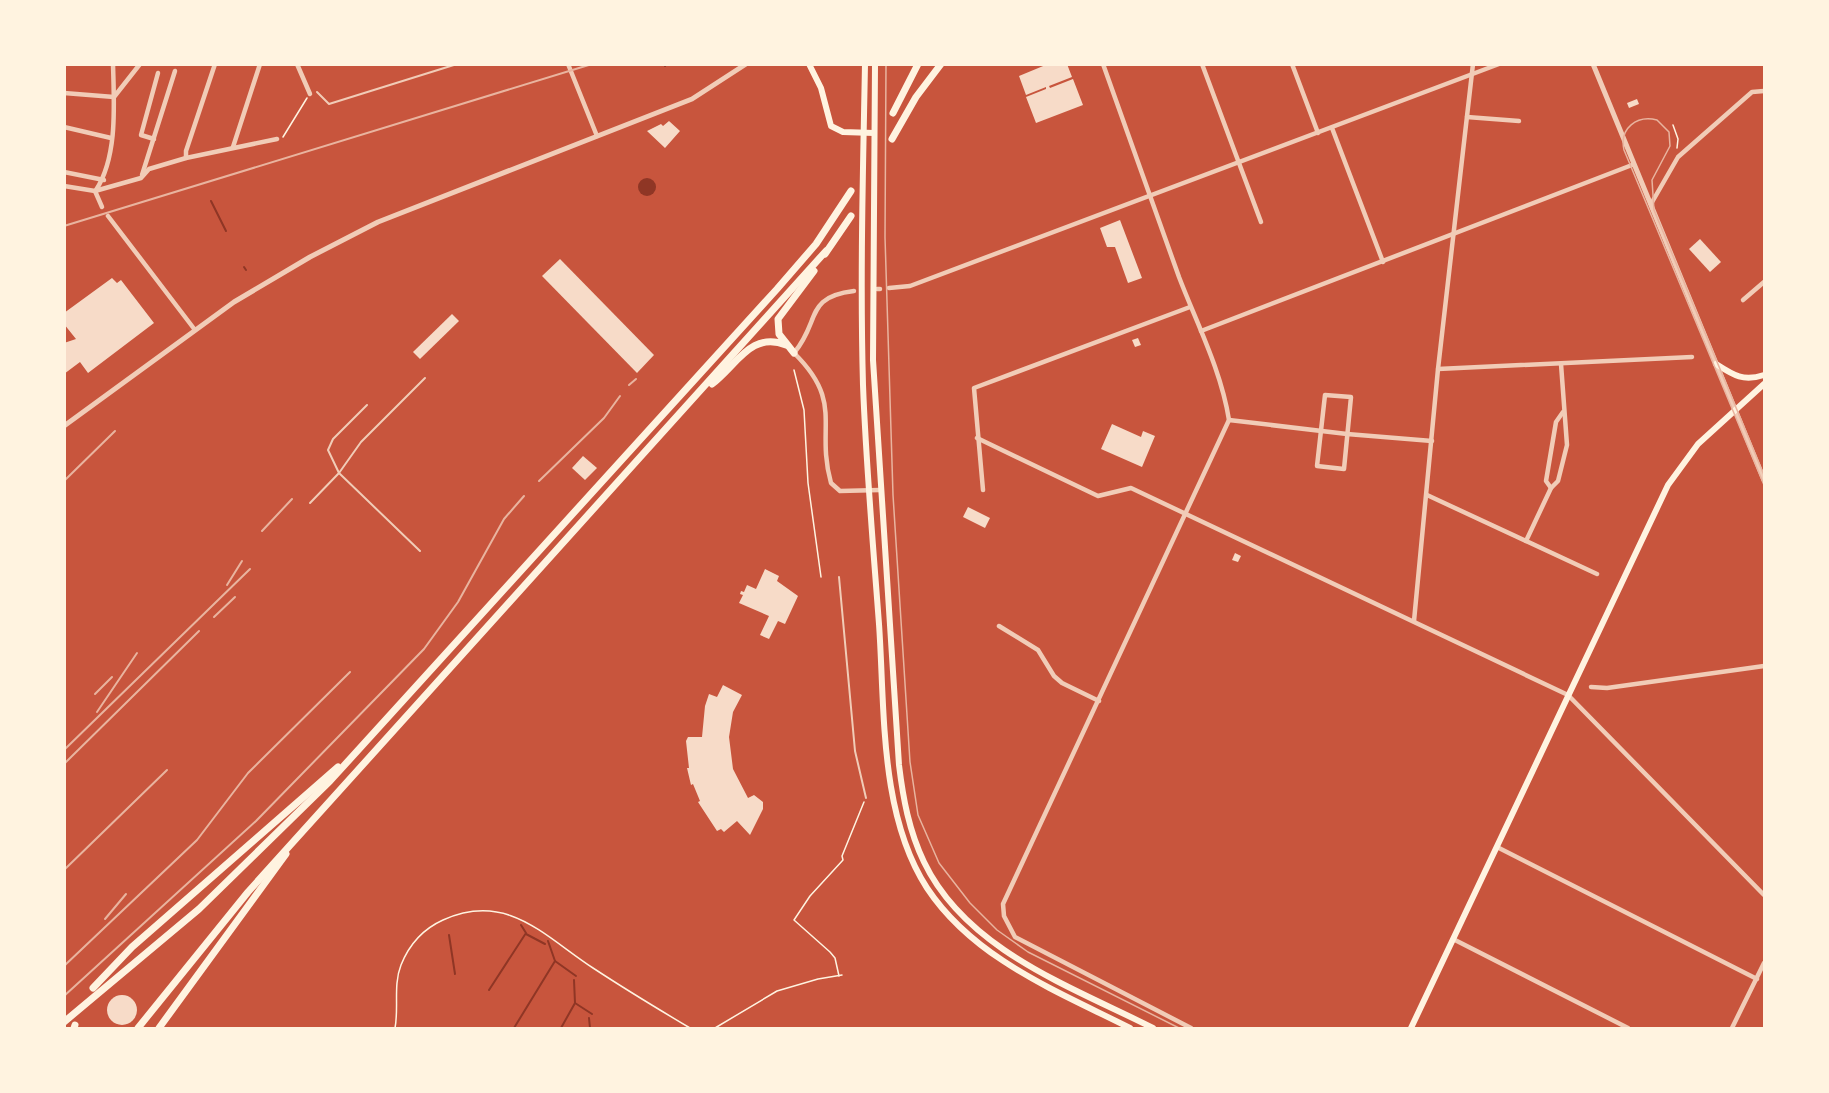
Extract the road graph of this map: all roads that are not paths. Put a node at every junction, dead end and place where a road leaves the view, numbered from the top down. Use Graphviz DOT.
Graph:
graph roads {
  1 [pos="113,64"];
  2 [pos="140,64"];
  3 [pos="215,64"];
  4 [pos="260,64"];
  5 [pos="297,64"];
  6 [pos="457,64"];
  7 [pos="568,64"];
  8 [pos="746,64"];
  9 [pos="809,64"];
  10 [pos="865,64"];
  11 [pos="875,64"];
  12 [pos="918,64"];
  13 [pos="924,64"];
  14 [pos="941,64"];
  15 [pos="1103,64"];
  16 [pos="1202,64"];
  17 [pos="1292,64"];
  18 [pos="1473,64"];
  19 [pos="1499,64"];
  20 [pos="1593,64"];
  21 [pos="175,71"];
  22 [pos="158,73"];
  23 [pos="1472,75"];
  24 [pos="317,92"];
  25 [pos="1764,92"];
  26 [pos="64,93"];
  27 [pos="310,94"];
  28 [pos="114,98"];
  29 [pos="897,105"];
  30 [pos="892,113"];
  31 [pos="1467,117"];
  32 [pos="1518,121"];
  33 [pos="64,127"];
  34 [pos="1332,128"];
  35 [pos="1318,133"];
  36 [pos="874,134"];
  37 [pos="597,136"];
  38 [pos="864,136"];
  39 [pos="111,138"];
  40 [pos="154,139"];
  41 [pos="280,139"];
  42 [pos="892,139"];
  43 [pos="232,147"];
  44 [pos="186,158"];
  45 [pos="1239,162"];
  46 [pos="1632,165"];
  47 [pos="64,172"];
  48 [pos="141,178"];
  49 [pos="104,180"];
  50 [pos="64,186"];
  51 [pos="96,191"];
  52 [pos="851,191"];
  53 [pos="1151,196"];
  54 [pos="102,207"];
  55 [pos="1650,207"];
  56 [pos="108,216"];
  57 [pos="850,216"];
  58 [pos="1261,222"];
  59 [pos="1455,234"];
  60 [pos="826,251"];
  61 [pos="1383,262"];
  62 [pos="1764,282"];
  63 [pos="889,288"];
  64 [pos="854,291"];
  65 [pos="1743,300"];
  66 [pos="1190,307"];
  67 [pos="195,330"];
  68 [pos="1201,331"];
  69 [pos="787,345"];
  70 [pos="794,353"];
  71 [pos="1692,357"];
  72 [pos="1561,364"];
  73 [pos="1716,364"];
  74 [pos="1438,369"];
  75 [pos="1764,375"];
  76 [pos="424,378"];
  77 [pos="1764,384"];
  78 [pos="698,394"];
  79 [pos="367,405"];
  80 [pos="1563,412"];
  81 [pos="1735,412"];
  82 [pos="1229,420"];
  83 [pos="64,426"];
  84 [pos="1321,431"];
  85 [pos="1347,434"];
  86 [pos="976,438"];
  87 [pos="1432,441"];
  88 [pos="339,474"];
  89 [pos="1764,480"];
  90 [pos="1551,488"];
  91 [pos="880,489"];
  92 [pos="870,490"];
  93 [pos="983,490"];
  94 [pos="1427,495"];
  95 [pos="310,503"];
  96 [pos="1186,513"];
  97 [pos="1526,541"];
  98 [pos="420,551"];
  99 [pos="1597,574"];
  100 [pos="839,577"];
  101 [pos="1414,621"];
  102 [pos="999,626"];
  103 [pos="1764,666"];
  104 [pos="1591,687"];
  105 [pos="1568,695"];
  106 [pos="1099,701"];
  107 [pos="356,753"];
  108 [pos="866,798"];
  109 [pos="295,839"];
  110 [pos="1497,847"];
  111 [pos="1764,895"];
  112 [pos="1453,939"];
  113 [pos="1764,963"];
  114 [pos="1756,979"];
  115 [pos="93,988"];
  116 [pos="64,1022"];
  117 [pos="138,1029"];
  118 [pos="159,1029"];
  119 [pos="1130,1029"];
  120 [pos="1153,1029"];
  121 [pos="1191,1029"];
  122 [pos="1411,1029"];
  123 [pos="1628,1029"];
  124 [pos="1732,1029"];
  1 -- 28 [label="street"];
  2 -- 28 [label="street"];
  3 -- 44 [label="street"];
  4 -- 43 [label="street"];
  5 -- 27 [label="street"];
  6 -- 24 [label="lane"];
  7 -- 37 [label="street"];
  8 -- 37 [label="street"];
  9 -- 38 [label="main road"];
  10 -- 38 [label="main road"];
  11 -- 36 [label="main road"];
  12 -- 29 [label="highway"];
  13 -- 29 [label="highway"];
  14 -- 42 [label="highway"];
  15 -- 53 [label="street"];
  16 -- 45 [label="street"];
  17 -- 35 [label="street"];
  18 -- 23 [label="street"];
  19 -- 23 [label="street"];
  20 -- 46 [label="street"];
  21 -- 40 [label="street"];
  22 -- 40 [label="street"];
  23 -- 31 [label="street"];
  23 -- 34 [label="street"];
  25 -- 55 [label="street"];
  26 -- 28 [label="street"];
  28 -- 39 [label="street"];
  29 -- 30 [label="highway"];
  31 -- 32 [label="street"];
  31 -- 59 [label="street"];
  33 -- 39 [label="street"];
  34 -- 35 [label="street"];
  34 -- 61 [label="street"];
  35 -- 45 [label="street"];
  36 -- 38 [label="main road"];
  36 -- 91 [label="main road"];
  37 -- 67 [label="street"];
  38 -- 92 [label="main road"];
  39 -- 49 [label="street"];
  40 -- 48 [label="street"];
  41 -- 43 [label="street"];
  43 -- 44 [label="street"];
  44 -- 48 [label="street"];
  45 -- 53 [label="street"];
  45 -- 58 [label="street"];
  46 -- 55 [label="street"];
  46 -- 59 [label="street"];
  47 -- 49 [label="street"];
  48 -- 51 [label="street"];
  49 -- 51 [label="street"];
  50 -- 51 [label="street"];
  51 -- 54 [label="street"];
  52 -- 107 [label="highway"];
  53 -- 63 [label="street"];
  53 -- 66 [label="street"];
  55 -- 73 [label="street"];
  56 -- 67 [label="street"];
  57 -- 60 [label="highway"];
  59 -- 61 [label="street"];
  59 -- 74 [label="street"];
  60 -- 69 [label="highway"];
  60 -- 78 [label="highway"];
  61 -- 68 [label="street"];
  62 -- 65 [label="street"];
  64 -- 70 [label="street"];
  66 -- 68 [label="street"];
  66 -- 86 [label="street"];
  67 -- 83 [label="street"];
  68 -- 82 [label="street"];
  69 -- 70 [label="highway"];
  69 -- 78 [label="highway"];
  70 -- 92 [label="street"];
  71 -- 72 [label="street"];
  72 -- 74 [label="street"];
  72 -- 80 [label="street"];
  73 -- 75 [label="main road"];
  73 -- 81 [label="street"];
  74 -- 87 [label="street"];
  76 -- 88 [label="lane"];
  77 -- 81 [label="main road"];
  78 -- 109 [label="highway"];
  79 -- 88 [label="lane"];
  80 -- 90 [label="street"];
  80 -- 90 [label="street"];
  81 -- 89 [label="street"];
  81 -- 105 [label="main road"];
  82 -- 84 [label="street"];
  82 -- 96 [label="street"];
  84 -- 85 [label="street"];
  84 -- 85 [label="street"];
  84 -- 85 [label="street"];
  85 -- 87 [label="street"];
  86 -- 93 [label="street"];
  86 -- 96 [label="street"];
  87 -- 94 [label="street"];
  88 -- 95 [label="lane"];
  88 -- 98 [label="lane"];
  90 -- 97 [label="street"];
  91 -- 92 [label="street"];
  91 -- 120 [label="main road"];
  92 -- 119 [label="main road"];
  94 -- 97 [label="street"];
  94 -- 101 [label="street"];
  96 -- 101 [label="street"];
  96 -- 106 [label="street"];
  97 -- 99 [label="street"];
  100 -- 108 [label="lane"];
  101 -- 105 [label="street"];
  102 -- 106 [label="street"];
  103 -- 104 [label="street"];
  105 -- 110 [label="main road"];
  105 -- 111 [label="street"];
  106 -- 121 [label="street"];
  107 -- 115 [label="highway"];
  107 -- 116 [label="highway"];
  109 -- 117 [label="highway"];
  109 -- 118 [label="highway"];
  110 -- 112 [label="main road"];
  110 -- 114 [label="street"];
  112 -- 122 [label="main road"];
  112 -- 123 [label="street"];
  113 -- 114 [label="street"];
  114 -- 124 [label="street"];
}
